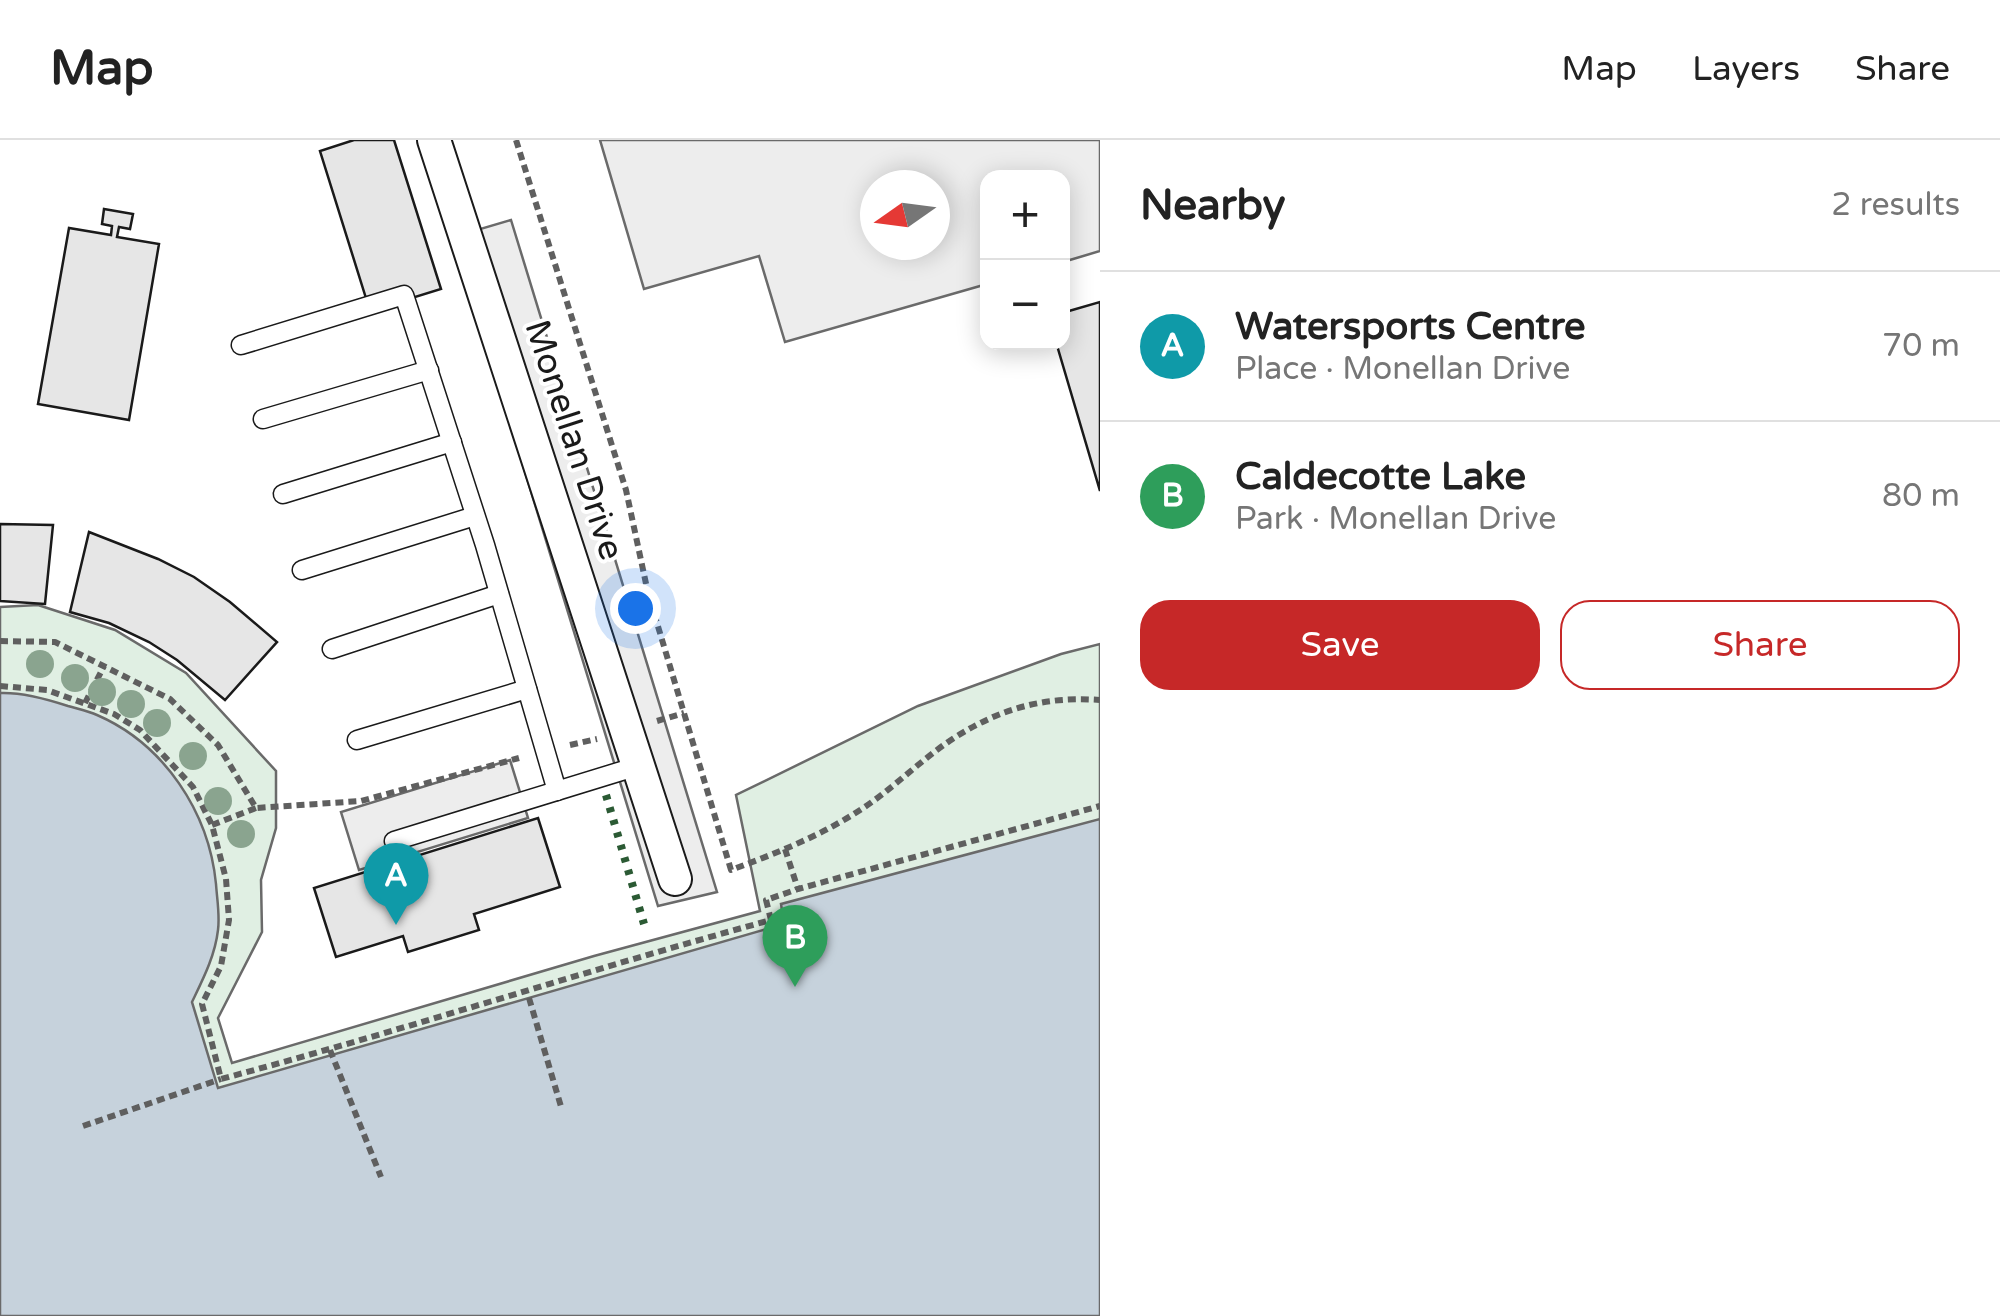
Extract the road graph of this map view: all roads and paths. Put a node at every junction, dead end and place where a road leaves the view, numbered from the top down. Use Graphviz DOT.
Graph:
graph roads {
  1 [pos="434,140"];
  2 [pos="516,140"];
  3 [pos="241,345"];
  4 [pos="429,370"];
  5 [pos="263,419"];
  6 [pos="452,442"];
  7 [pos="283,494"];
  8 [pos="475,516"];
  9 [pos="302,570"];
  10 [pos="499,594"];
  11 [pos="332,649"];
  12 [pos="104,666"];
  13 [pos="0,686"];
  14 [pos="527,689"];
  15 [pos="1100,700"];
  16 [pos="86,704"];
  17 [pos="356,740"];
  18 [pos="638,766"];
  19 [pos="557,791"];
  20 [pos="1100,806"];
  21 [pos="256,808"];
  22 [pos="212,825"];
  23 [pos="394,841"];
  24 [pos="785,849"];
  25 [pos="675,879"];
  26 [pos="798,888"];
  27 [pos="529,998"];
  28 [pos="330,1050"];
  29 [pos="221,1079"];
  30 [pos="562,1110"];
  31 [pos="83,1126"];
  32 [pos="381,1176"];
  1 -- 18 [label="street, Monellan Drive"];
  2 -- 24 [label="path"];
  3 -- 4 [label="lane"];
  4 -- 5 [label="lane"];
  4 -- 6 [label="lane"];
  6 -- 7 [label="lane"];
  6 -- 8 [label="lane"];
  8 -- 9 [label="lane"];
  8 -- 10 [label="lane"];
  10 -- 11 [label="lane"];
  10 -- 14 [label="lane"];
  12 -- 16 [label="path"];
  13 -- 16 [label="path"];
  14 -- 17 [label="lane"];
  14 -- 19 [label="lane"];
  15 -- 24 [label="path"];
  16 -- 22 [label="path"];
  18 -- 19 [label="lane"];
  18 -- 25 [label="street, Monellan Drive"];
  19 -- 23 [label="lane"];
  20 -- 26 [label="path"];
  21 -- 22 [label="path"];
  22 -- 29 [label="path"];
  24 -- 26 [label="path"];
  26 -- 28 [label="path"];
  27 -- 30 [label="path"];
  28 -- 29 [label="path"];
  28 -- 32 [label="path"];
  29 -- 31 [label="path"];
}
